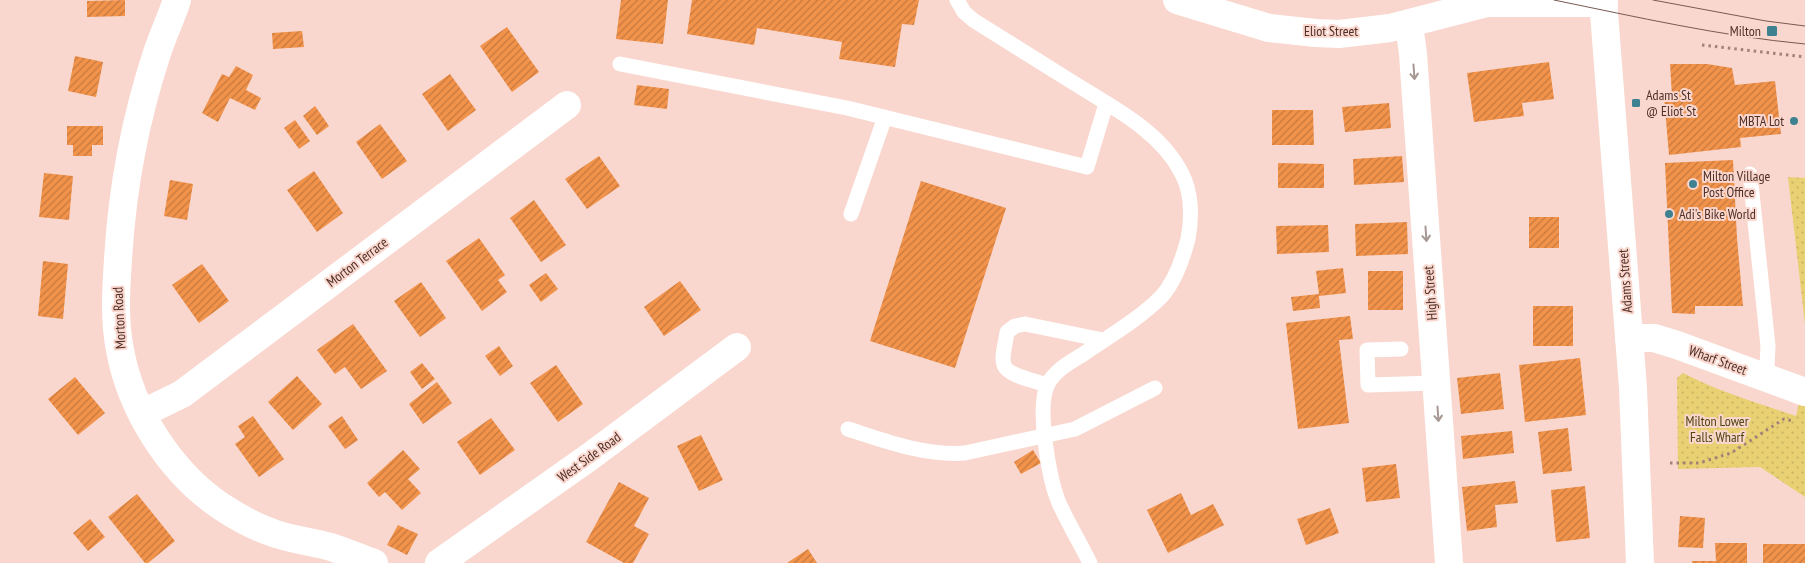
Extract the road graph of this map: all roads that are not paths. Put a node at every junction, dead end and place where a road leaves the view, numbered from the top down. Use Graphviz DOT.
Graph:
graph roads {
  1 [pos="177,0"];
  2 [pos="957,0"];
  3 [pos="1177,0"];
  4 [pos="1490,2"];
  5 [pos="1604,10"];
  6 [pos="1409,24"];
  7 [pos="620,64"];
  8 [pos="1106,104"];
  9 [pos="567,105"];
  10 [pos="885,117"];
  11 [pos="1750,174"];
  12 [pos="852,214"];
  13 [pos="1629,338"];
  14 [pos="1103,340"];
  15 [pos="737,346"];
  16 [pos="1401,349"];
  17 [pos="1765,378"];
  18 [pos="1436,383"];
  19 [pos="1047,385"];
  20 [pos="1155,388"];
  21 [pos="1805,392"];
  22 [pos="143,413"];
  23 [pos="848,429"];
  24 [pos="1045,437"];
  25 [pos="374,563"];
  26 [pos="440,563"];
  27 [pos="1090,563"];
  28 [pos="1449,563"];
  29 [pos="1640,563"];
  1 -- 22 [label="street, Morton Road"];
  2 -- 8 [label="lane"];
  3 -- 6 [label="street, Eliot Street"];
  4 -- 5 [label="street, Eliot Street"];
  4 -- 6 [label="street, Eliot Street"];
  5 -- 13 [label="street, Adams Street"];
  6 -- 18 [label="street, High Street, one-way"];
  7 -- 10 [label="lane"];
  8 -- 10 [label="lane"];
  8 -- 14 [label="lane"];
  9 -- 22 [label="street, Morton Terrace"];
  10 -- 12 [label="lane"];
  11 -- 17 [label="lane"];
  13 -- 17 [label="street, Wharf Street"];
  13 -- 29 [label="street, Adams Street"];
  14 -- 19 [label="lane"];
  14 -- 19 [label="lane"];
  15 -- 26 [label="street, West Side Road"];
  16 -- 18 [label="lane"];
  17 -- 21 [label="street, Wharf Street"];
  18 -- 28 [label="street, High Street, one-way"];
  19 -- 24 [label="lane"];
  20 -- 24 [label="lane"];
  22 -- 25 [label="street, Morton Road"];
  23 -- 24 [label="lane"];
  24 -- 27 [label="lane"];
}
